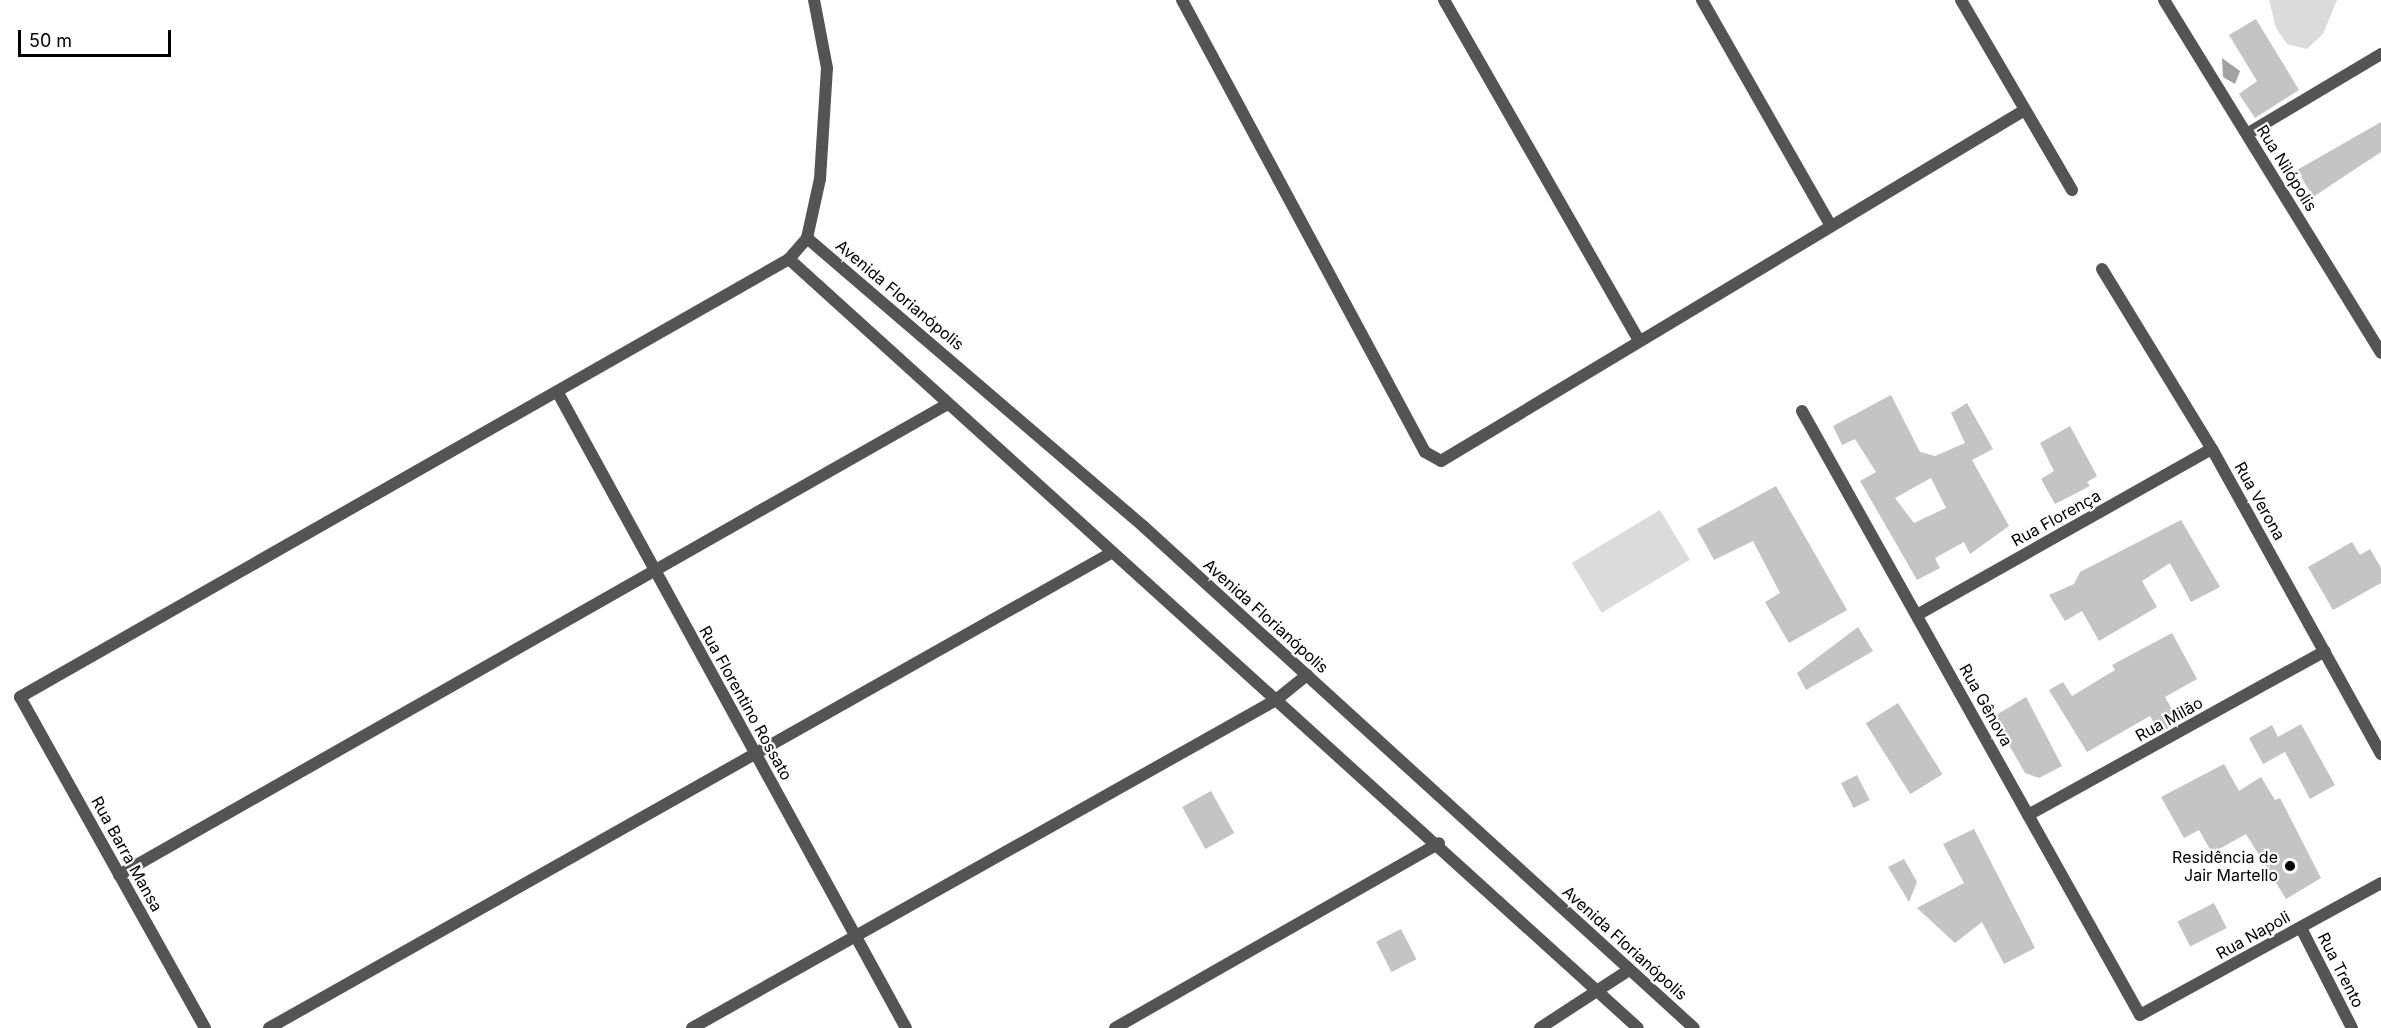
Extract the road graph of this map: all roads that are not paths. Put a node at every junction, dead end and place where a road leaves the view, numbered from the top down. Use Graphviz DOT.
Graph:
graph roads {
  1 [pos="814,0"];
  2 [pos="1182,0"];
  3 [pos="1444,0"];
  4 [pos="1702,0"];
  5 [pos="1961,0"];
  6 [pos="2164,0"];
  7 [pos="2381,54"];
  8 [pos="2023,111"];
  9 [pos="2247,134"];
  10 [pos="2072,190"];
  11 [pos="1831,226"];
  12 [pos="807,238"];
  13 [pos="789,259"];
  14 [pos="2102,269"];
  15 [pos="1639,340"];
  16 [pos="2381,353"];
  17 [pos="558,393"];
  18 [pos="946,405"];
  19 [pos="1802,411"];
  20 [pos="2212,449"];
  21 [pos="1111,553"];
  22 [pos="655,570"];
  23 [pos="1917,615"];
  24 [pos="2325,651"];
  25 [pos="1307,675"];
  26 [pos="1276,700"];
  27 [pos="755,754"];
  28 [pos="2381,754"];
  29 [pos="2028,814"];
  30 [pos="1439,843"];
  31 [pos="119,875"];
  32 [pos="2381,883"];
  33 [pos="2301,928"];
  34 [pos="855,935"];
  35 [pos="1629,970"];
  36 [pos="1600,994"];
  37 [pos="2140,1015"];
  38 [pos="205,1028"];
  39 [pos="269,1028"];
  40 [pos="692,1028"];
  41 [pos="906,1028"];
  42 [pos="1115,1028"];
  43 [pos="1540,1028"];
  44 [pos="1638,1028"];
  45 [pos="1694,1028"];
  46 [pos="2352,1028"];
  1 -- 12 [label="street"];
  2 -- 15 [label="street"];
  3 -- 15 [label="street"];
  4 -- 11 [label="street"];
  5 -- 8 [label="street"];
  6 -- 9 [label="street, Rua Nilópolis"];
  7 -- 9 [label="street"];
  8 -- 10 [label="street"];
  8 -- 11 [label="street"];
  9 -- 16 [label="street, Rua Nilópolis"];
  11 -- 15 [label="street"];
  12 -- 13 [label="street"];
  12 -- 25 [label="street, Avenida Florianópolis"];
  13 -- 17 [label="street"];
  13 -- 18 [label="street"];
  14 -- 20 [label="street, Rua Verona"];
  17 -- 22 [label="street, Rua Florentino Rossato"];
  17 -- 31 [label="street, Rua Barra Mansa"];
  18 -- 21 [label="street"];
  18 -- 22 [label="street"];
  19 -- 23 [label="street, Rua Gênova"];
  20 -- 23 [label="street, Rua Florença"];
  20 -- 24 [label="street, Rua Verona"];
  21 -- 26 [label="street"];
  21 -- 27 [label="street"];
  22 -- 27 [label="street, Rua Florentino Rossato"];
  22 -- 31 [label="street"];
  23 -- 29 [label="street, Rua Gênova"];
  24 -- 28 [label="street, Rua Verona"];
  24 -- 29 [label="street, Rua Milão"];
  25 -- 26 [label="street"];
  25 -- 35 [label="street, Avenida Florianópolis"];
  26 -- 30 [label="street"];
  26 -- 34 [label="street"];
  27 -- 34 [label="street, Rua Florentino Rossato"];
  27 -- 39 [label="street"];
  29 -- 37 [label="street, Rua Gênova"];
  30 -- 36 [label="street"];
  30 -- 42 [label="street"];
  31 -- 38 [label="street, Rua Barra Mansa"];
  32 -- 33 [label="street, Rua Napoli"];
  33 -- 37 [label="street, Rua Napoli"];
  33 -- 46 [label="street, Rua Trento"];
  34 -- 40 [label="street"];
  34 -- 41 [label="street, Rua Florentino Rossato"];
  35 -- 36 [label="street"];
  35 -- 45 [label="street, Avenida Florianópolis"];
  36 -- 43 [label="street"];
  36 -- 44 [label="street"];
}
